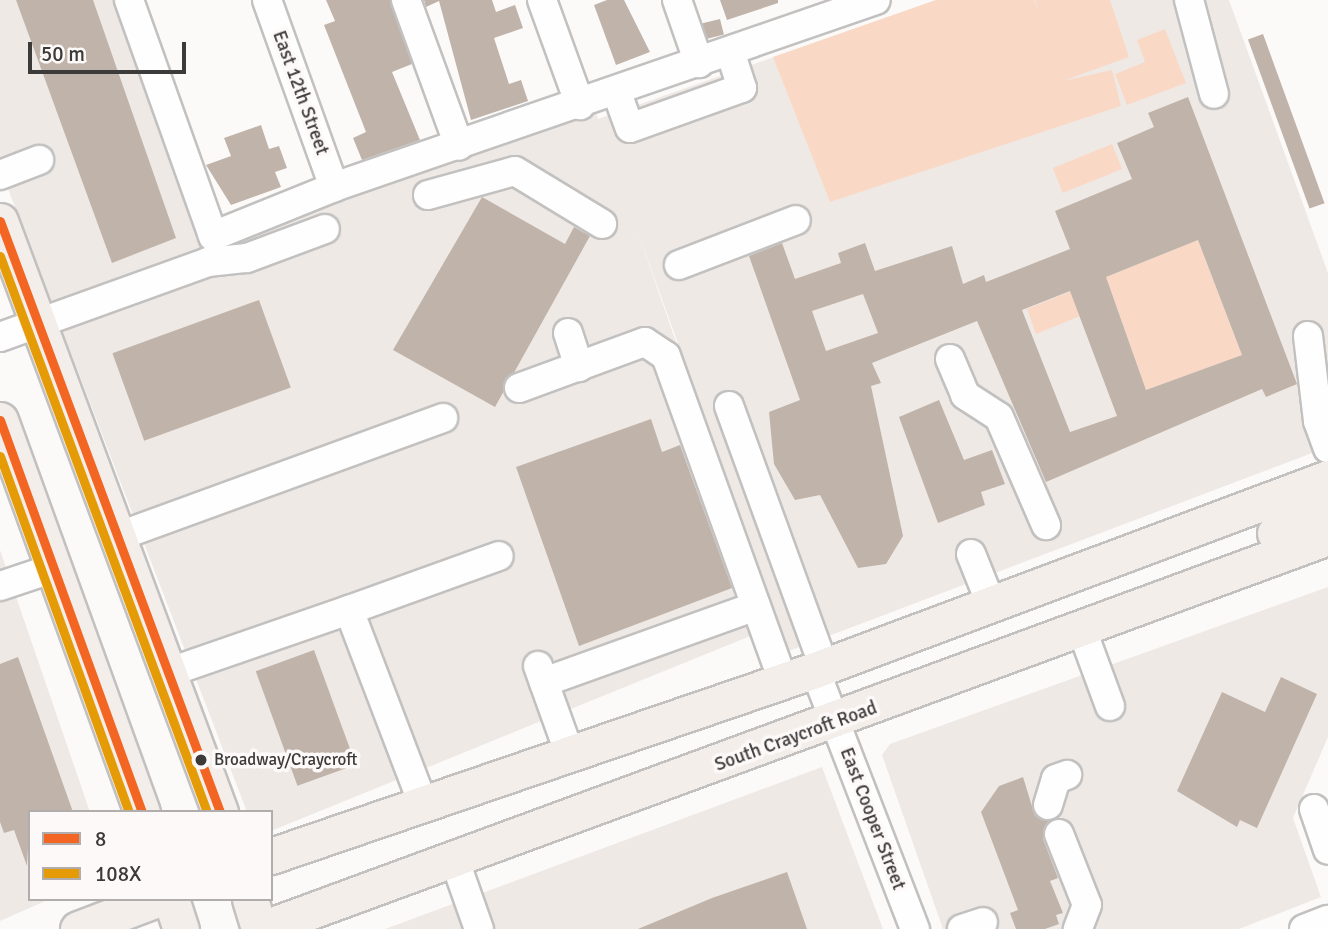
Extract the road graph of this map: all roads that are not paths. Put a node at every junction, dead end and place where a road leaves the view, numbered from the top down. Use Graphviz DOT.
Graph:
graph roads {
  1 [pos="129,0"];
  2 [pos="267,0"];
  3 [pos="406,0"];
  4 [pos="542,0"];
  5 [pos="677,0"];
  6 [pos="876,0"];
  7 [pos="1189,0"];
  8 [pos="819,10"];
  9 [pos="730,52"];
  10 [pos="699,63"];
  11 [pos="617,93"];
  12 [pos="1214,94"];
  13 [pos="580,106"];
  14 [pos="459,146"];
  15 [pos="39,160"];
  16 [pos="0,175"];
  17 [pos="334,187"];
  18 [pos="428,195"];
  19 [pos="796,220"];
  20 [pos="0,221"];
  21 [pos="602,225"];
  22 [pos="325,229"];
  23 [pos="679,265"];
  24 [pos="36,323"];
  25 [pos="568,332"];
  26 [pos="1308,336"];
  27 [pos="0,337"];
  28 [pos="950,359"];
  29 [pos="579,367"];
  30 [pos="519,388"];
  31 [pos="729,406"];
  32 [pos="443,418"];
  33 [pos="0,420"];
  34 [pos="1328,448"];
  35 [pos="1328,478"];
  36 [pos="1328,507"];
  37 [pos="1046,525"];
  38 [pos="119,536"];
  39 [pos="1328,537"];
  40 [pos="971,554"];
  41 [pos="499,556"];
  42 [pos="54,568"];
  43 [pos="0,586"];
  44 [pos="991,604"];
  45 [pos="756,606"];
  46 [pos="349,610"];
  47 [pos="1130,612"];
  48 [pos="1082,630"];
  49 [pos="170,672"];
  50 [pos="808,673"];
  51 [pos="1110,706"];
  52 [pos="835,723"];
  53 [pos="569,752"];
  54 [pos="1067,775"];
  55 [pos="422,801"];
  56 [pos="1048,805"];
  57 [pos="1314,809"];
  58 [pos="141,810"];
  59 [pos="218,810"];
  60 [pos="1059,834"];
  61 [pos="1328,850"];
  62 [pos="273,855"];
  63 [pos="455,860"];
  64 [pos="152,901"];
  65 [pos="172,901"];
  66 [pos="251,901"];
  67 [pos="1328,920"];
  68 [pos="78,929"];
  69 [pos="181,929"];
  70 [pos="261,929"];
  71 [pos="479,929"];
  72 [pos="915,929"];
  73 [pos="1078,929"];
  74 [pos="1304,929"];
  1 -- 17 [label="street"];
  2 -- 17 [label="street, East 12th Street"];
  3 -- 14 [label="street"];
  4 -- 13 [label="street"];
  5 -- 10 [label="street"];
  6 -- 8 [label="street"];
  7 -- 12 [label="street"];
  8 -- 9 [label="street"];
  9 -- 10 [label="street"];
  9 -- 11 [label="street"];
  10 -- 11 [label="street"];
  11 -- 13 [label="street"];
  13 -- 14 [label="street"];
  14 -- 17 [label="street"];
  15 -- 16 [label="street"];
  18 -- 21 [label="street"];
  19 -- 23 [label="street"];
  20 -- 24 [label="main road"];
  22 -- 24 [label="street"];
  24 -- 27 [label="street"];
  24 -- 38 [label="main road"];
  25 -- 29 [label="street"];
  26 -- 34 [label="street"];
  28 -- 37 [label="street"];
  29 -- 30 [label="street"];
  29 -- 45 [label="street"];
  31 -- 50 [label="street"];
  32 -- 38 [label="street"];
  33 -- 42 [label="main road"];
  35 -- 44 [label="main road"];
  36 -- 47 [label="main road"];
  38 -- 49 [label="main road"];
  39 -- 47 [label="main road, South Craycroft Road"];
  40 -- 44 [label="street"];
  41 -- 46 [label="street"];
  42 -- 43 [label="street"];
  42 -- 58 [label="main road"];
  44 -- 50 [label="main road"];
  45 -- 50 [label="street"];
  45 -- 53 [label="street"];
  46 -- 49 [label="street"];
  46 -- 55 [label="street"];
  47 -- 48 [label="main road, South Craycroft Road"];
  48 -- 51 [label="street"];
  48 -- 52 [label="main road, South Craycroft Road"];
  49 -- 59 [label="main road"];
  50 -- 52 [label="street, East Cooper Street"];
  50 -- 53 [label="main road"];
  52 -- 63 [label="main road, South Craycroft Road"];
  52 -- 72 [label="street, East Cooper Street"];
  53 -- 55 [label="main road"];
  54 -- 56 [label="street"];
  55 -- 62 [label="main road"];
  57 -- 61 [label="street"];
  60 -- 73 [label="street"];
  63 -- 70 [label="main road, South Craycroft Road"];
  63 -- 71 [label="street"];
  64 -- 68 [label="main road"];
  65 -- 69 [label="main road"];
  66 -- 70 [label="main road"];
  67 -- 74 [label="street"];
}
